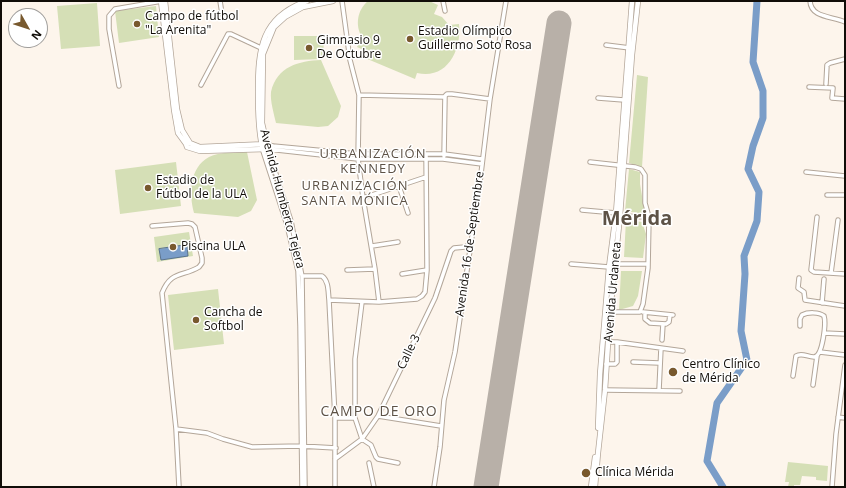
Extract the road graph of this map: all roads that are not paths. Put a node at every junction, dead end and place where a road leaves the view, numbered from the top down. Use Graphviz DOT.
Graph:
graph roads {
  1 [pos="163,1"];
  2 [pos="220,1"];
  3 [pos="307,1"];
  4 [pos="333,1"];
  5 [pos="342,1"];
  6 [pos="443,1"];
  7 [pos="506,1"];
  8 [pos="632,1"];
  9 [pos="638,1"];
  10 [pos="810,1"];
  11 [pos="445,11"];
  12 [pos="222,14"];
  13 [pos="845,22"];
  14 [pos="606,45"];
  15 [pos="261,48"];
  16 [pos="630,48"];
  17 [pos="845,59"];
  18 [pos="826,84"];
  19 [pos="201,85"];
  20 [pos="120,86"];
  21 [pos="809,87"];
  22 [pos="360,95"];
  23 [pos="444,98"];
  24 [pos="598,98"];
  25 [pos="490,99"];
  26 [pos="844,99"];
  27 [pos="624,100"];
  28 [pos="842,105"];
  29 [pos="265,146"];
  30 [pos="358,154"];
  31 [pos="444,154"];
  32 [pos="426,156"];
  33 [pos="358,159"];
  34 [pos="443,159"];
  35 [pos="482,162"];
  36 [pos="590,162"];
  37 [pos="622,166"];
  38 [pos="806,172"];
  39 [pos="845,176"];
  40 [pos="426,177"];
  41 [pos="399,186"];
  42 [pos="827,195"];
  43 [pos="845,196"];
  44 [pos="363,198"];
  45 [pos="582,210"];
  46 [pos="408,212"];
  47 [pos="618,215"];
  48 [pos="649,217"];
  49 [pos="817,217"];
  50 [pos="838,220"];
  51 [pos="152,226"];
  52 [pos="398,242"];
  53 [pos="470,244"];
  54 [pos="372,246"];
  55 [pos="571,264"];
  56 [pos="614,264"];
  57 [pos="648,264"];
  58 [pos="609,267"];
  59 [pos="376,268"];
  60 [pos="347,270"];
  61 [pos="427,270"];
  62 [pos="831,273"];
  63 [pos="402,274"];
  64 [pos="845,274"];
  65 [pos="302,276"];
  66 [pos="799,278"];
  67 [pos="824,279"];
  68 [pos="329,300"];
  69 [pos="362,302"];
  70 [pos="379,302"];
  71 [pos="822,302"];
  72 [pos="845,306"];
  73 [pos="610,312"];
  74 [pos="640,312"];
  75 [pos="645,313"];
  76 [pos="663,324"];
  77 [pos="800,326"];
  78 [pos="824,333"];
  79 [pos="845,334"];
  80 [pos="662,340"];
  81 [pos="608,342"];
  82 [pos="617,342"];
  83 [pos="661,348"];
  84 [pos="683,351"];
  85 [pos="820,352"];
  86 [pos="845,355"];
  87 [pos="817,356"];
  88 [pos="633,362"];
  89 [pos="659,363"];
  90 [pos="606,364"];
  91 [pos="845,365"];
  92 [pos="793,376"];
  93 [pos="813,385"];
  94 [pos="605,390"];
  95 [pos="659,390"];
  96 [pos="680,391"];
  97 [pos="378,416"];
  98 [pos="838,417"];
  99 [pos="335,418"];
  100 [pos="355,418"];
  101 [pos="845,418"];
  102 [pos="441,426"];
  103 [pos="176,429"];
  104 [pos="362,439"];
  105 [pos="303,446"];
  106 [pos="336,448"];
  107 [pos="335,459"];
  108 [pos="398,463"];
  109 [pos="369,464"];
  110 [pos="179,487"];
  111 [pos="302,487"];
  112 [pos="306,487"];
  113 [pos="335,487"];
  114 [pos="374,487"];
  115 [pos="434,487"];
  116 [pos="591,487"];
  117 [pos="596,487"];
  118 [pos="832,487"];
  1 -- 20 [label="street"];
  1 -- 29 [label="street"];
  2 -- 12 [label="street"];
  3 -- 15 [label="street, Avenida Humberto Tejera"];
  4 -- 29 [label="street, Avenida Humberto Tejera"];
  5 -- 22 [label="street"];
  6 -- 11 [label="street"];
  7 -- 25 [label="street, Avenida 16 de Septiembre"];
  8 -- 16 [label="street, Avenida Urdaneta"];
  9 -- 37 [label="street, Avenida Urdaneta"];
  10 -- 13 [label="street"];
  14 -- 16 [label="street"];
  15 -- 19 [label="street"];
  15 -- 29 [label="street, Avenida Humberto Tejera"];
  16 -- 27 [label="street, Avenida Urdaneta"];
  17 -- 18 [label="street"];
  21 -- 26 [label="street"];
  22 -- 23 [label="street"];
  22 -- 30 [label="street"];
  23 -- 25 [label="street"];
  23 -- 31 [label="street"];
  24 -- 27 [label="street"];
  25 -- 35 [label="street, Avenida 16 de Septiembre"];
  26 -- 28 [label="street"];
  27 -- 37 [label="street, Avenida Urdaneta"];
  29 -- 30 [label="street"];
  29 -- 33 [label="street"];
  29 -- 65 [label="street, Avenida Humberto Tejera"];
  29 -- 105 [label="street, Avenida Humberto Tejera"];
  30 -- 32 [label="street"];
  30 -- 33 [label="street"];
  31 -- 32 [label="street"];
  31 -- 34 [label="street"];
  31 -- 35 [label="street"];
  32 -- 33 [label="street"];
  32 -- 34 [label="street"];
  32 -- 40 [label="street"];
  33 -- 44 [label="street"];
  34 -- 35 [label="street"];
  35 -- 53 [label="street, Avenida 16 de Septiembre"];
  36 -- 37 [label="street"];
  37 -- 47 [label="street, Avenida Urdaneta"];
  37 -- 48 [label="street"];
  38 -- 39 [label="street"];
  40 -- 41 [label="street"];
  40 -- 61 [label="street"];
  41 -- 44 [label="street"];
  41 -- 46 [label="street"];
  42 -- 43 [label="street"];
  44 -- 54 [label="street"];
  45 -- 47 [label="street"];
  47 -- 48 [label="street"];
  47 -- 56 [label="street, Avenida Urdaneta"];
  47 -- 58 [label="street, Avenida Urdaneta"];
  48 -- 57 [label="street"];
  49 -- 62 [label="street"];
  50 -- 62 [label="street"];
  51 -- 103 [label="street"];
  52 -- 54 [label="street"];
  53 -- 97 [label="street, Calle 3"];
  53 -- 102 [label="street, Avenida 16 de Septiembre"];
  54 -- 59 [label="street"];
  55 -- 58 [label="street"];
  56 -- 57 [label="street"];
  56 -- 73 [label="street, Avenida Urdaneta"];
  57 -- 74 [label="street"];
  58 -- 116 [label="street, Avenida Urdaneta"];
  59 -- 60 [label="street"];
  59 -- 70 [label="street"];
  61 -- 63 [label="street"];
  61 -- 70 [label="street"];
  62 -- 64 [label="street"];
  65 -- 68 [label="street"];
  65 -- 105 [label="street, Avenida Humberto Tejera"];
  66 -- 71 [label="street"];
  67 -- 71 [label="street"];
  68 -- 69 [label="street"];
  68 -- 99 [label="street"];
  69 -- 70 [label="street"];
  69 -- 100 [label="street"];
  71 -- 72 [label="street"];
  73 -- 74 [label="street"];
  73 -- 81 [label="street, Avenida Urdaneta"];
  74 -- 75 [label="street"];
  75 -- 76 [label="street"];
  75 -- 76 [label="street"];
  76 -- 80 [label="street"];
  77 -- 78 [label="street"];
  78 -- 79 [label="street"];
  78 -- 85 [label="street"];
  81 -- 82 [label="street"];
  81 -- 90 [label="street, Avenida Urdaneta"];
  82 -- 83 [label="street"];
  82 -- 90 [label="street"];
  83 -- 84 [label="street"];
  83 -- 89 [label="street"];
  85 -- 86 [label="street"];
  85 -- 87 [label="street"];
  87 -- 92 [label="street"];
  87 -- 93 [label="street"];
  88 -- 89 [label="street"];
  89 -- 95 [label="street"];
  90 -- 94 [label="street, Avenida Urdaneta"];
  91 -- 98 [label="street"];
  94 -- 95 [label="street"];
  94 -- 117 [label="street, Avenida Urdaneta"];
  95 -- 96 [label="street"];
  97 -- 102 [label="street"];
  97 -- 104 [label="street, Calle 3"];
  98 -- 101 [label="street"];
  98 -- 118 [label="street"];
  99 -- 100 [label="street"];
  99 -- 106 [label="street"];
  100 -- 104 [label="street"];
  102 -- 115 [label="street, Avenida 16 de Septiembre"];
  103 -- 105 [label="street"];
  103 -- 110 [label="street"];
  104 -- 107 [label="street, Calle 3"];
  104 -- 108 [label="street"];
  105 -- 106 [label="street"];
  105 -- 111 [label="street, Avenida Humberto Tejera"];
  105 -- 112 [label="street, Avenida Humberto Tejera"];
  106 -- 107 [label="street"];
  107 -- 113 [label="street"];
  109 -- 114 [label="street"];
}
